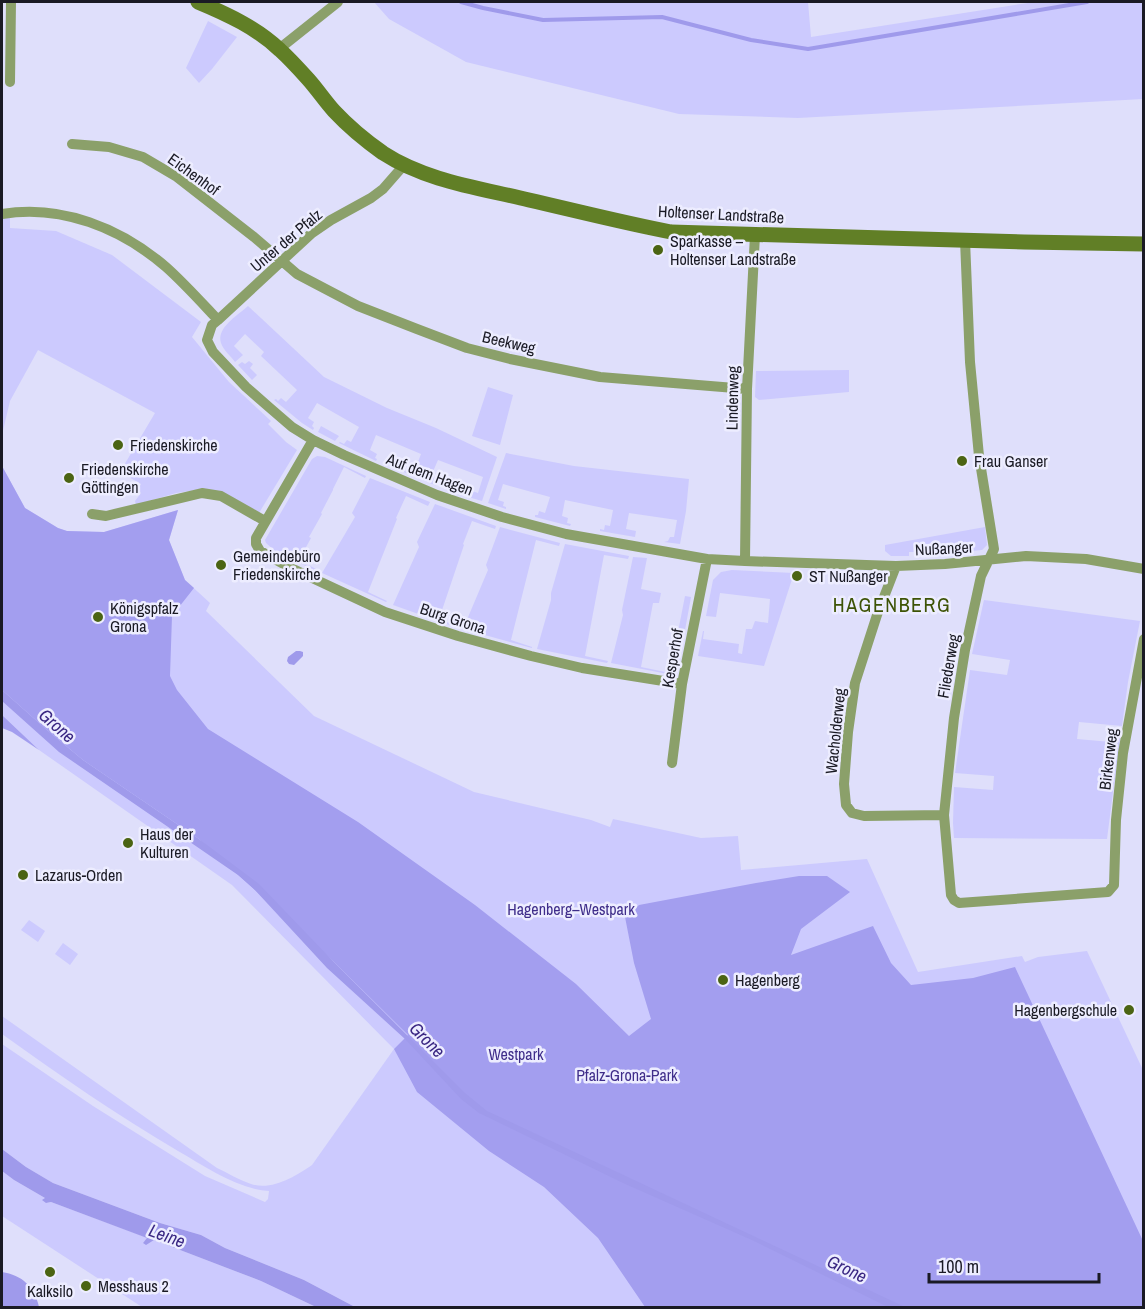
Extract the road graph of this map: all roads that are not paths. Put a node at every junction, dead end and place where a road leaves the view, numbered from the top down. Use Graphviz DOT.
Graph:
graph roads {
  1 [pos="11,2"];
  2 [pos="198,2"];
  3 [pos="338,2"];
  4 [pos="279,49"];
  5 [pos="10,82"];
  6 [pos="72,144"];
  7 [pos="404,165"];
  8 [pos="2,214"];
  9 [pos="755,235"];
  10 [pos="965,240"];
  11 [pos="1143,244"];
  12 [pos="283,261"];
  13 [pos="218,320"];
  14 [pos="747,389"];
  15 [pos="313,440"];
  16 [pos="92,514"];
  17 [pos="265,521"];
  18 [pos="707,559"];
  19 [pos="745,561"];
  20 [pos="989,561"];
  21 [pos="896,566"];
  22 [pos="1143,569"];
  23 [pos="1143,639"];
  24 [pos="682,684"];
  25 [pos="672,763"];
  26 [pos="944,815"];
  27 [pos="1114,885"];
  1 -- 5 [label="street"];
  2 -- 4 [label="street, Holtenser Landstraße"];
  3 -- 4 [label="street"];
  4 -- 7 [label="street, Holtenser Landstraße"];
  6 -- 12 [label="street, Eichenhof"];
  7 -- 9 [label="street, Holtenser Landstraße"];
  7 -- 12 [label="street, Unter der Pfalz"];
  8 -- 13 [label="street"];
  9 -- 10 [label="street, Holtenser Landstraße"];
  9 -- 14 [label="street, Lindenweg"];
  10 -- 11 [label="street, Holtenser Landstraße"];
  10 -- 20 [label="street, Fliederweg"];
  12 -- 13 [label="street, Unter der Pfalz"];
  12 -- 14 [label="street, Beekweg"];
  13 -- 15 [label="street, Auf dem Hagen"];
  14 -- 19 [label="street, Lindenweg"];
  15 -- 17 [label="street, Burg Grona"];
  15 -- 18 [label="street, Auf dem Hagen"];
  16 -- 17 [label="street"];
  17 -- 24 [label="street, Burg Grona"];
  18 -- 19 [label="street, Auf dem Hagen"];
  18 -- 24 [label="street, Kesperhof"];
  19 -- 21 [label="street, Nußanger"];
  20 -- 21 [label="street, Nußanger"];
  20 -- 22 [label="street, Nußanger"];
  20 -- 26 [label="street, Fliederweg"];
  21 -- 26 [label="street, Wacholderweg"];
  23 -- 27 [label="street, Birkenweg"];
  24 -- 25 [label="street, Kesperhof"];
  26 -- 27 [label="street, Fliederweg"];
}
